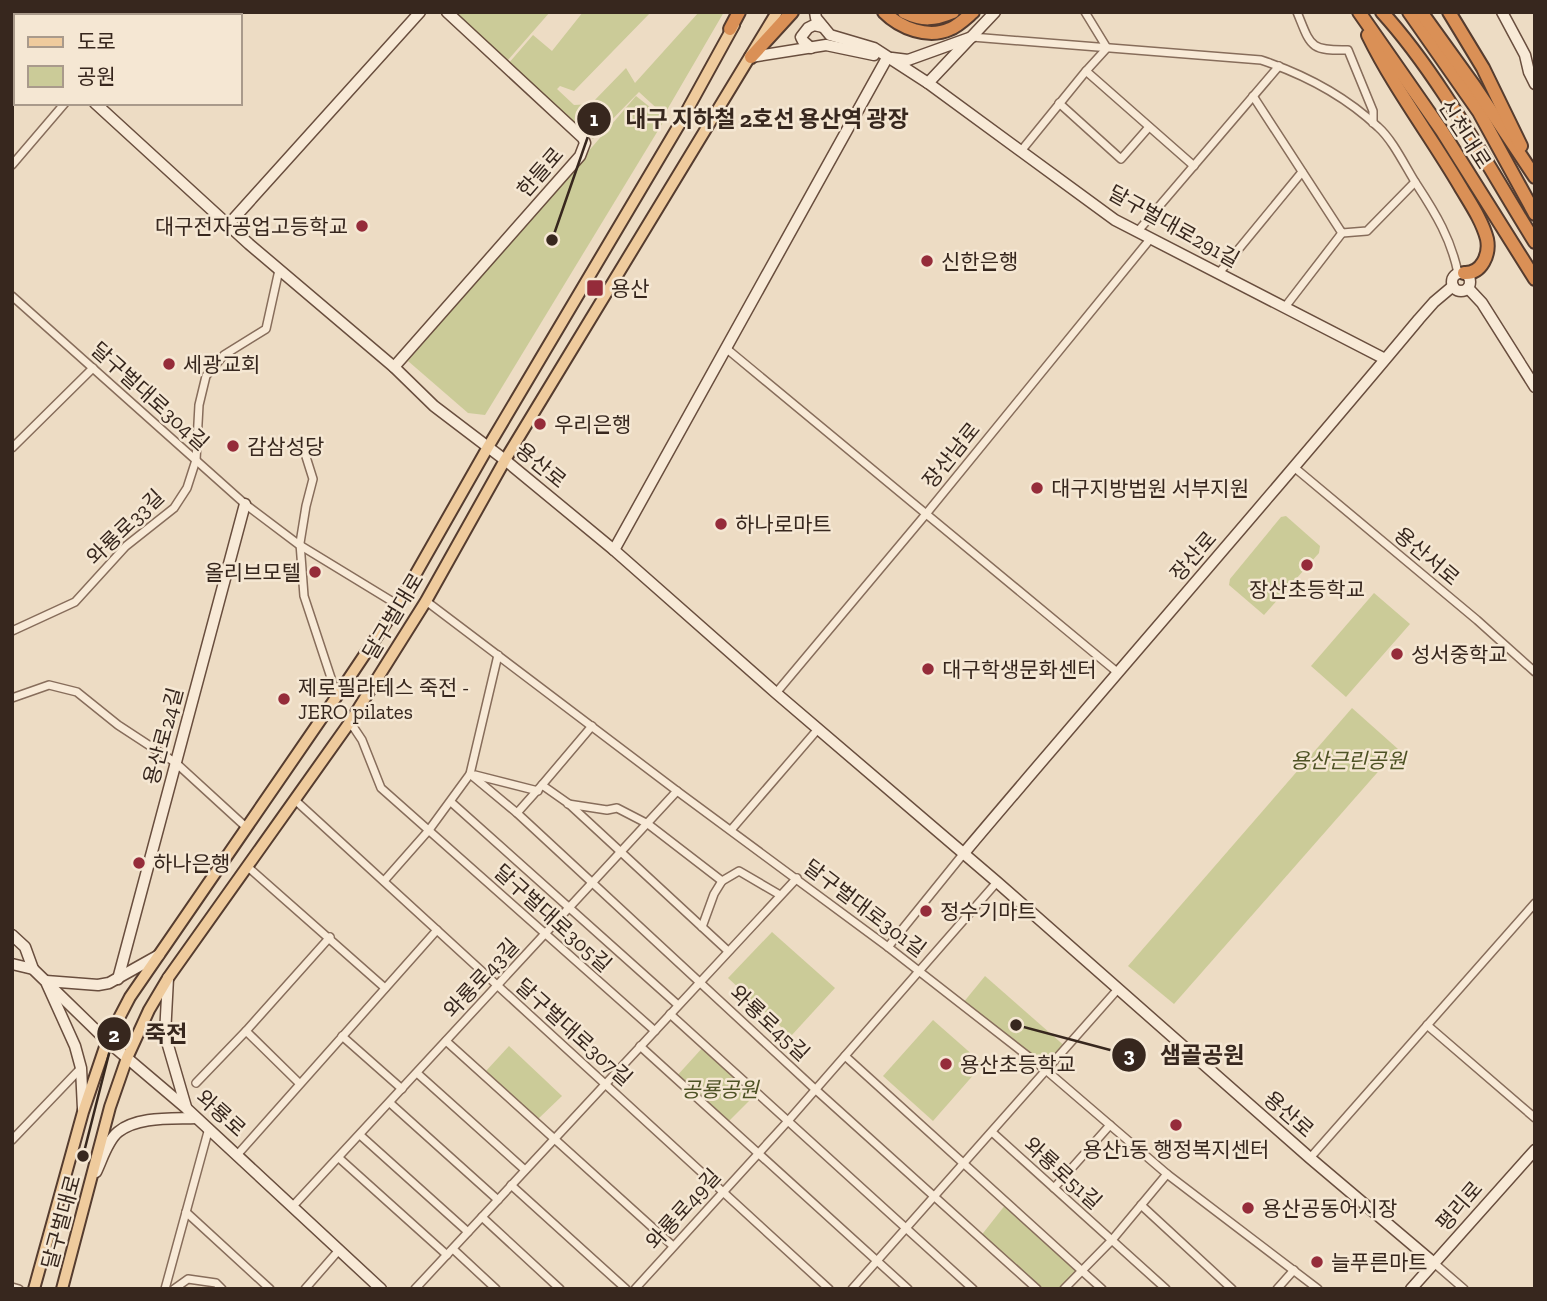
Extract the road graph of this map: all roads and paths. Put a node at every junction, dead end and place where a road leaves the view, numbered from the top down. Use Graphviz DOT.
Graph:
graph roads {
  1 [pos="420,12"];
  2 [pos="447,12"];
  3 [pos="739,12"];
  4 [pos="745,12"];
  5 [pos="777,12"];
  6 [pos="792,12"];
  7 [pos="815,12"];
  8 [pos="884,12"];
  9 [pos="904,12"];
  10 [pos="953,12"];
  11 [pos="973,12"];
  12 [pos="995,12"];
  13 [pos="1085,12"];
  14 [pos="1297,12"];
  15 [pos="1358,12"];
  16 [pos="1382,12"];
  17 [pos="1409,12"];
  18 [pos="1421,12"];
  19 [pos="1449,12"];
  20 [pos="1502,12"];
  21 [pos="823,27"];
  22 [pos="730,29"];
  23 [pos="972,37"];
  24 [pos="811,48"];
  25 [pos="1107,48"];
  26 [pos="1530,55"];
  27 [pos="751,57"];
  28 [pos="887,58"];
  29 [pos="1279,66"];
  30 [pos="1086,71"];
  31 [pos="928,83"];
  32 [pos="1535,84"];
  33 [pos="1253,96"];
  34 [pos="1059,103"];
  35 [pos="63,105"];
  36 [pos="97,105"];
  37 [pos="1373,123"];
  38 [pos="1150,127"];
  39 [pos="1021,151"];
  40 [pos="12,165"];
  41 [pos="1194,166"];
  42 [pos="1302,172"];
  43 [pos="1532,173"];
  44 [pos="1415,182"];
  45 [pos="1535,214"];
  46 [pos="228,225"];
  47 [pos="1138,231"];
  48 [pos="1342,233"];
  49 [pos="1151,238"];
  50 [pos="1535,242"];
  51 [pos="279,270"];
  52 [pos="1219,273"];
  53 [pos="1461,273"];
  54 [pos="1535,279"];
  55 [pos="1453,286"];
  56 [pos="1468,288"];
  57 [pos="12,296"];
  58 [pos="1285,307"];
  59 [pos="727,349"];
  60 [pos="1385,359"];
  61 [pos="394,367"];
  62 [pos="93,368"];
  63 [pos="1535,387"];
  64 [pos="302,444"];
  65 [pos="488,447"];
  66 [pos="12,448"];
  67 [pos="196,460"];
  68 [pos="505,460"];
  69 [pos="1295,468"];
  70 [pos="245,504"];
  71 [pos="926,514"];
  72 [pos="300,545"];
  73 [pos="614,550"];
  74 [pos="426,601"];
  75 [pos="398,605"];
  76 [pos="12,631"];
  77 [pos="498,654"];
  78 [pos="1117,672"];
  79 [pos="1535,672"];
  80 [pos="776,693"];
  81 [pos="337,696"];
  82 [pos="12,698"];
  83 [pos="350,722"];
  84 [pos="592,726"];
  85 [pos="818,729"];
  86 [pos="176,763"];
  87 [pos="470,774"];
  88 [pos="540,788"];
  89 [pos="677,791"];
  90 [pos="296,801"];
  91 [pos="451,802"];
  92 [pos="567,803"];
  93 [pos="517,813"];
  94 [pos="648,824"];
  95 [pos="247,828"];
  96 [pos="429,830"];
  97 [pos="731,830"];
  98 [pos="622,853"];
  99 [pos="964,853"];
  100 [pos="248,867"];
  101 [pos="797,878"];
  102 [pos="384,881"];
  103 [pos="722,881"];
  104 [pos="997,882"];
  105 [pos="593,883"];
  106 [pos="780,895"];
  107 [pos="1535,903"];
  108 [pos="570,908"];
  109 [pos="702,927"];
  110 [pos="437,930"];
  111 [pos="12,935"];
  112 [pos="546,935"];
  113 [pos="330,937"];
  114 [pos="888,947"];
  115 [pos="728,951"];
  116 [pos="159,954"];
  117 [pos="12,964"];
  118 [pos="33,969"];
  119 [pos="919,972"];
  120 [pos="168,978"];
  121 [pos="118,979"];
  122 [pos="45,981"];
  123 [pos="700,982"];
  124 [pos="498,986"];
  125 [pos="385,988"];
  126 [pos="1118,989"];
  127 [pos="678,1005"];
  128 [pos="670,1014"];
  129 [pos="1427,1025"];
  130 [pos="246,1031"];
  131 [pos="654,1031"];
  132 [pos="342,1036"];
  133 [pos="107,1041"];
  134 [pos="446,1041"];
  135 [pos="640,1046"];
  136 [pos="845,1056"];
  137 [pos="127,1058"];
  138 [pos="81,1068"];
  139 [pos="1046,1071"];
  140 [pos="417,1073"];
  141 [pos="196,1083"];
  142 [pos="299,1083"];
  143 [pos="606,1083"];
  144 [pos="402,1089"];
  145 [pos="816,1090"];
  146 [pos="390,1103"];
  147 [pos="186,1108"];
  148 [pos="83,1112"];
  149 [pos="196,1118"];
  150 [pos="1535,1118"];
  151 [pos="788,1121"];
  152 [pos="1110,1125"];
  153 [pos="209,1128"];
  154 [pos="992,1132"];
  155 [pos="360,1135"];
  156 [pos="12,1140"];
  157 [pos="554,1140"];
  158 [pos="1535,1150"];
  159 [pos="758,1153"];
  160 [pos="237,1154"];
  161 [pos="339,1158"];
  162 [pos="1310,1158"];
  163 [pos="962,1164"];
  164 [pos="526,1170"];
  165 [pos="1167,1174"];
  166 [pos="92,1182"];
  167 [pos="511,1185"];
  168 [pos="1054,1188"];
  169 [pos="723,1192"];
  170 [pos="934,1196"];
  171 [pos="498,1200"];
  172 [pos="1141,1205"];
  173 [pos="293,1206"];
  174 [pos="186,1212"];
  175 [pos="482,1217"];
  176 [pos="905,1228"];
  177 [pos="468,1232"];
  178 [pos="1112,1240"];
  179 [pos="673,1246"];
  180 [pos="453,1249"];
  181 [pos="339,1250"];
  182 [pos="446,1255"];
  183 [pos="876,1260"];
  184 [pos="1434,1263"];
  185 [pos="1081,1270"];
  186 [pos="1294,1270"];
  187 [pos="12,1287"];
  188 [pos="19,1289"];
  189 [pos="34,1289"];
  190 [pos="62,1289"];
  191 [pos="165,1289"];
  192 [pos="174,1289"];
  193 [pos="222,1289"];
  194 [pos="270,1289"];
  195 [pos="305,1289"];
  196 [pos="381,1289"];
  197 [pos="415,1289"];
  198 [pos="496,1289"];
  199 [pos="560,1289"];
  200 [pos="626,1289"];
  201 [pos="635,1289"];
  202 [pos="829,1289"];
  203 [pos="852,1289"];
  204 [pos="908,1289"];
  205 [pos="973,1289"];
  206 [pos="1037,1289"];
  207 [pos="1064,1289"];
  208 [pos="1102,1289"];
  209 [pos="1166,1289"];
  210 [pos="1232,1289"];
  211 [pos="1278,1289"];
  212 [pos="1318,1289"];
  213 [pos="1411,1289"];
  214 [pos="1464,1289"];
  1 -- 46 [label="street"];
  2 -- 61 [label="street, 한들로"];
  3 -- 22 [label="highway"];
  4 -- 22 [label="main road, 달구벌대로"];
  5 -- 27 [label="main road, 달구벌대로"];
  6 -- 27 [label="highway"];
  7 -- 21 [label="street"];
  8 -- 11 [label="highway"];
  9 -- 10 [label="highway"];
  12 -- 23 [label="street"];
  13 -- 25 [label="street"];
  14 -- 37 [label="street"];
  15 -- 53 [label="highway"];
  15 -- 54 [label="highway, 신천대로"];
  16 -- 50 [label="highway"];
  17 -- 45 [label="highway"];
  18 -- 43 [label="highway, 신천대로"];
  19 -- 43 [label="highway"];
  20 -- 26 [label="street"];
  21 -- 24 [label="street"];
  21 -- 28 [label="street"];
  22 -- 65 [label="main road, 달구벌대로"];
  23 -- 25 [label="street"];
  23 -- 28 [label="street"];
  23 -- 31 [label="street"];
  24 -- 27 [label="street"];
  24 -- 28 [label="street"];
  25 -- 29 [label="street"];
  25 -- 30 [label="street"];
  26 -- 32 [label="street"];
  27 -- 68 [label="main road, 달구벌대로"];
  28 -- 31 [label="street, 달구벌대로291길"];
  28 -- 59 [label="street"];
  29 -- 33 [label="street"];
  29 -- 37 [label="street"];
  30 -- 34 [label="street"];
  30 -- 38 [label="street"];
  31 -- 39 [label="street, 달구벌대로291길"];
  33 -- 41 [label="street"];
  33 -- 42 [label="street"];
  34 -- 38 [label="street"];
  34 -- 39 [label="street"];
  35 -- 40 [label="street"];
  36 -- 46 [label="street, 용산로"];
  37 -- 44 [label="street"];
  38 -- 41 [label="street"];
  39 -- 47 [label="street, 달구벌대로291길"];
  41 -- 47 [label="street"];
  42 -- 48 [label="street"];
  42 -- 52 [label="street"];
  44 -- 48 [label="street"];
  44 -- 53 [label="street"];
  46 -- 51 [label="street, 용산로"];
  47 -- 49 [label="street, 달구벌대로291길"];
  48 -- 58 [label="street"];
  49 -- 52 [label="street, 달구벌대로291길"];
  49 -- 71 [label="street, 장산남로"];
  51 -- 61 [label="street, 용산로"];
  51 -- 67 [label="street, 와룡로33길"];
  52 -- 58 [label="street, 달구벌대로291길"];
  53 -- 55 [label="street"];
  53 -- 56 [label="street"];
  55 -- 56 [label="street"];
  55 -- 60 [label="street, 장산로"];
  56 -- 63 [label="street"];
  57 -- 62 [label="street, 달구벌대로304길"];
  58 -- 60 [label="street, 달구벌대로291길"];
  59 -- 71 [label="street"];
  59 -- 73 [label="street"];
  60 -- 69 [label="street, 장산로"];
  61 -- 65 [label="street, 용산로"];
  62 -- 66 [label="street"];
  62 -- 67 [label="street, 달구벌대로304길"];
  64 -- 72 [label="street"];
  65 -- 68 [label="street, 용산로"];
  65 -- 75 [label="main road, 달구벌대로"];
  67 -- 70 [label="street, 달구벌대로304길"];
  67 -- 76 [label="street, 와룡로33길"];
  68 -- 73 [label="street, 용산로"];
  68 -- 74 [label="main road, 달구벌대로"];
  69 -- 78 [label="street, 장산로"];
  69 -- 79 [label="street, 용산서로"];
  70 -- 72 [label="street, 달구벌대로304길"];
  70 -- 86 [label="street, 용산로24길"];
  71 -- 78 [label="street"];
  71 -- 80 [label="street, 장산남로"];
  72 -- 75 [label="street, 달구벌대로"];
  72 -- 81 [label="street"];
  73 -- 80 [label="street, 용산로"];
  74 -- 77 [label="street, 달구벌대로301길"];
  74 -- 83 [label="main road, 달구벌대로"];
  75 -- 81 [label="main road, 달구벌대로"];
  77 -- 84 [label="street, 달구벌대로301길"];
  77 -- 87 [label="street"];
  78 -- 99 [label="street, 장산로"];
  80 -- 85 [label="street, 용산로"];
  81 -- 95 [label="main road, 달구벌대로"];
  82 -- 86 [label="street"];
  83 -- 90 [label="main road, 달구벌대로"];
  83 -- 96 [label="street, 달구벌대로305길"];
  84 -- 88 [label="street"];
  84 -- 89 [label="street, 달구벌대로301길"];
  85 -- 97 [label="street"];
  85 -- 99 [label="street, 용산로"];
  86 -- 95 [label="street"];
  86 -- 121 [label="street, 용산로24길"];
  87 -- 88 [label="street"];
  87 -- 91 [label="street"];
  87 -- 93 [label="street"];
  88 -- 92 [label="street"];
  88 -- 93 [label="street"];
  89 -- 94 [label="street, 와룡로43길"];
  89 -- 97 [label="street, 달구벌대로301길"];
  90 -- 100 [label="main road, 달구벌대로"];
  90 -- 102 [label="street, 달구벌대로307길"];
  91 -- 96 [label="street"];
  91 -- 108 [label="street"];
  92 -- 94 [label="street"];
  92 -- 98 [label="street"];
  93 -- 105 [label="street"];
  94 -- 98 [label="street, 와룡로43길"];
  94 -- 103 [label="street"];
  95 -- 116 [label="main road, 달구벌대로"];
  96 -- 102 [label="street"];
  96 -- 112 [label="street, 달구벌대로305길"];
  97 -- 101 [label="street, 달구벌대로301길"];
  98 -- 105 [label="street, 와룡로43길"];
  98 -- 109 [label="street"];
  99 -- 104 [label="street, 용산로"];
  99 -- 114 [label="street"];
  100 -- 113 [label="street"];
  100 -- 120 [label="main road, 달구벌대로"];
  101 -- 106 [label="street, 와룡로45길"];
  101 -- 114 [label="street, 달구벌대로301길"];
  102 -- 110 [label="street, 달구벌대로307길"];
  103 -- 106 [label="street"];
  103 -- 109 [label="street"];
  104 -- 119 [label="street, 와룡로49길"];
  104 -- 126 [label="street, 용산로"];
  105 -- 108 [label="street, 와룡로43길"];
  105 -- 123 [label="street"];
  106 -- 115 [label="street, 와룡로45길"];
  107 -- 129 [label="street"];
  108 -- 112 [label="street, 와룡로43길"];
  108 -- 127 [label="street"];
  109 -- 115 [label="street"];
  110 -- 124 [label="street, 달구벌대로307길"];
  110 -- 125 [label="street"];
  111 -- 118 [label="street, 와룡로"];
  112 -- 124 [label="street, 와룡로43길"];
  112 -- 131 [label="street, 달구벌대로305길"];
  113 -- 125 [label="street"];
  113 -- 130 [label="street"];
  114 -- 119 [label="street, 달구벌대로301길"];
  115 -- 123 [label="street, 와룡로45길"];
  116 -- 121 [label="street"];
  116 -- 133 [label="main road, 달구벌대로"];
  117 -- 118 [label="street"];
  118 -- 122 [label="street, 와룡로"];
  119 -- 136 [label="street, 와룡로49길"];
  119 -- 139 [label="street, 달구벌대로301길"];
  120 -- 137 [label="main road, 달구벌대로"];
  120 -- 147 [label="street"];
  121 -- 122 [label="street"];
  122 -- 133 [label="street, 와룡로"];
  122 -- 138 [label="street"];
  123 -- 127 [label="street, 와룡로45길"];
  123 -- 145 [label="street, 와룡로45길"];
  124 -- 134 [label="street, 와룡로43길"];
  124 -- 143 [label="street, 달구벌대로307길"];
  125 -- 132 [label="street"];
  126 -- 139 [label="street"];
  126 -- 162 [label="street, 용산로"];
  127 -- 128 [label="street, 와룡로45길"];
  128 -- 131 [label="street, 와룡로45길"];
  128 -- 151 [label="street"];
  129 -- 150 [label="street"];
  129 -- 162 [label="street"];
  130 -- 141 [label="street"];
  130 -- 142 [label="street"];
  131 -- 135 [label="street, 와룡로45길"];
  132 -- 142 [label="street"];
  132 -- 144 [label="street"];
  133 -- 137 [label="street, 와룡로"];
  133 -- 148 [label="main road, 달구벌대로"];
  134 -- 140 [label="street, 와룡로43길"];
  134 -- 157 [label="street, 와룡로43길"];
  135 -- 143 [label="street, 와룡로45길"];
  135 -- 159 [label="street"];
  136 -- 145 [label="street, 와룡로49길"];
  136 -- 163 [label="street"];
  137 -- 147 [label="street, 와룡로"];
  137 -- 166 [label="main road, 달구벌대로"];
  138 -- 148 [label="street"];
  138 -- 156 [label="street"];
  139 -- 152 [label="street, 달구벌대로301길"];
  139 -- 154 [label="street"];
  140 -- 144 [label="street, 와룡로43길"];
  140 -- 164 [label="street"];
  142 -- 160 [label="street"];
  143 -- 157 [label="street, 와룡로45길"];
  143 -- 169 [label="street, 달구벌대로307길"];
  144 -- 146 [label="street, 와룡로43길"];
  145 -- 151 [label="street, 와룡로49길"];
  145 -- 170 [label="street"];
  146 -- 155 [label="street, 와룡로43길"];
  146 -- 171 [label="street"];
  147 -- 149 [label="street, 와룡로"];
  148 -- 189 [label="main road, 달구벌대로"];
  149 -- 153 [label="street, 와룡로"];
  149 -- 166 [label="street"];
  151 -- 159 [label="street, 와룡로49길"];
  151 -- 176 [label="street"];
  152 -- 165 [label="street, 달구벌대로301길"];
  152 -- 168 [label="street"];
  153 -- 160 [label="street, 와룡로"];
  153 -- 174 [label="street"];
  154 -- 163 [label="street"];
  154 -- 168 [label="street, 와룡로51길"];
  155 -- 161 [label="street, 와룡로43길"];
  155 -- 177 [label="street"];
  157 -- 164 [label="street, 와룡로45길"];
  157 -- 179 [label="street"];
  158 -- 184 [label="street, 평리로"];
  159 -- 169 [label="street, 와룡로49길"];
  159 -- 183 [label="street"];
  160 -- 173 [label="street, 와룡로"];
  161 -- 173 [label="street, 와룡로43길"];
  161 -- 182 [label="street"];
  162 -- 184 [label="street, 용산로"];
  163 -- 170 [label="street"];
  163 -- 185 [label="street"];
  164 -- 167 [label="street, 와룡로45길"];
  165 -- 172 [label="street"];
  165 -- 186 [label="street, 달구벌대로301길"];
  166 -- 190 [label="main road, 달구벌대로"];
  167 -- 171 [label="street, 와룡로45길"];
  167 -- 200 [label="street"];
  168 -- 178 [label="street, 와룡로51길"];
  169 -- 179 [label="street, 와룡로49길"];
  169 -- 202 [label="street, 달구벌대로307길"];
  170 -- 176 [label="street"];
  170 -- 206 [label="street"];
  171 -- 175 [label="street, 와룡로45길"];
  172 -- 178 [label="street"];
  172 -- 210 [label="street"];
  173 -- 181 [label="street, 와룡로"];
  174 -- 191 [label="street"];
  174 -- 194 [label="street"];
  175 -- 177 [label="street, 와룡로45길"];
  175 -- 199 [label="street"];
  176 -- 183 [label="street"];
  176 -- 205 [label="street"];
  177 -- 180 [label="street, 와룡로45길"];
  178 -- 185 [label="street"];
  178 -- 209 [label="street, 와룡로51길"];
  179 -- 201 [label="street, 와룡로49길"];
  180 -- 182 [label="street, 와룡로45길"];
  180 -- 198 [label="street"];
  181 -- 195 [label="street"];
  181 -- 196 [label="street, 와룡로"];
  182 -- 197 [label="street, 와룡로45길"];
  183 -- 203 [label="street"];
  183 -- 204 [label="street"];
  184 -- 213 [label="street, 평리로"];
  184 -- 214 [label="street, 용산로"];
  185 -- 207 [label="street"];
  185 -- 208 [label="street"];
  186 -- 211 [label="street"];
  186 -- 212 [label="street, 달구벌대로301길"];
  187 -- 188 [label="street, 달구벌대로"];
  192 -- 193 [label="street"];
}
